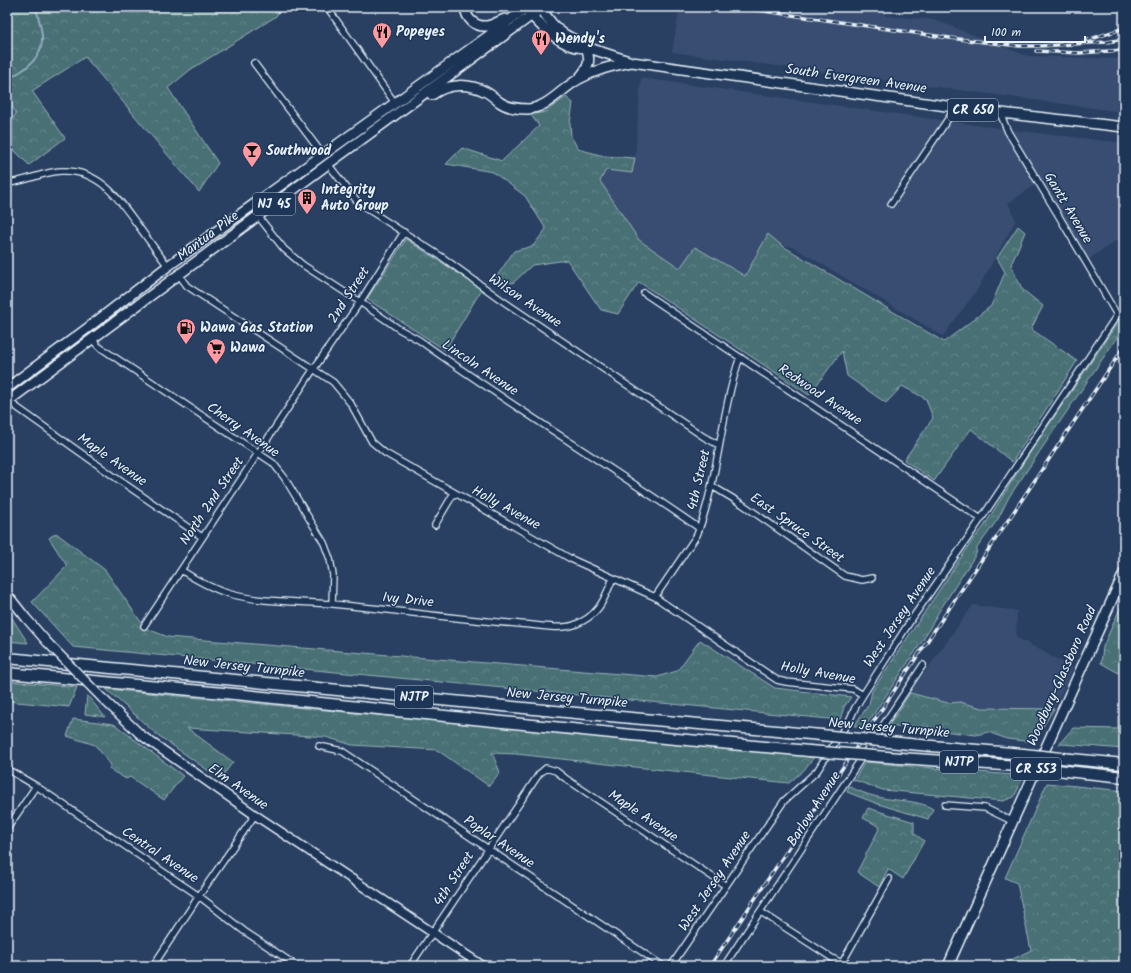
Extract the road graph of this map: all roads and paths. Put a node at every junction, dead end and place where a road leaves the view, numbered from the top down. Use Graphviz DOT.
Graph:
graph roads {
  1 [pos="327,7"];
  2 [pos="465,7"];
  3 [pos="541,7"];
  4 [pos="527,9"];
  5 [pos="517,13"];
  6 [pos="586,47"];
  7 [pos="632,62"];
  8 [pos="254,63"];
  9 [pos="578,80"];
  10 [pos="395,103"];
  11 [pos="956,108"];
  12 [pos="1000,113"];
  13 [pos="1124,127"];
  14 [pos="375,130"];
  15 [pos="323,155"];
  16 [pos="328,164"];
  17 [pos="7,184"];
  18 [pos="891,204"];
  19 [pos="258,216"];
  20 [pos="404,232"];
  21 [pos="168,266"];
  22 [pos="179,275"];
  23 [pos="644,293"];
  24 [pos="360,302"];
  25 [pos="1117,315"];
  26 [pos="92,339"];
  27 [pos="740,357"];
  28 [pos="313,370"];
  29 [pos="7,388"];
  30 [pos="8,401"];
  31 [pos="719,445"];
  32 [pos="259,453"];
  33 [pos="712,486"];
  34 [pos="454,493"];
  35 [pos="981,518"];
  36 [pos="435,525"];
  37 [pos="699,528"];
  38 [pos="202,537"];
  39 [pos="181,570"];
  40 [pos="1124,573"];
  41 [pos="613,578"];
  42 [pos="872,578"];
  43 [pos="7,594"];
  44 [pos="655,598"];
  45 [pos="332,604"];
  46 [pos="144,626"];
  47 [pos="7,658"];
  48 [pos="923,665"];
  49 [pos="7,673"];
  50 [pos="863,695"];
  51 [pos="319,746"];
  52 [pos="1124,764"];
  53 [pos="546,768"];
  54 [pos="7,769"];
  55 [pos="1124,777"];
  56 [pos="36,786"];
  57 [pos="945,805"];
  58 [pos="255,815"];
  59 [pos="1012,821"];
  60 [pos="7,830"];
  61 [pos="488,849"];
  62 [pos="889,879"];
  63 [pos="726,886"];
  64 [pos="199,896"];
  65 [pos="761,912"];
  66 [pos="433,932"];
  67 [pos="845,965"];
  68 [pos="153,966"];
  69 [pos="296,966"];
  70 [pos="410,966"];
  71 [pos="483,966"];
  72 [pos="662,966"];
  73 [pos="671,966"];
  74 [pos="724,966"];
  75 [pos="948,966"];
  1 -- 10 [label="street"];
  2 -- 5 [label="main road"];
  3 -- 4 [label="main road, Mantua Pike / NJ 45"];
  3 -- 6 [label="main road, South Evergreen Avenue / CR 650"];
  4 -- 5 [label="main road, Mantua Pike / NJ 45"];
  4 -- 6 [label="main road, South Evergreen Avenue / CR 650"];
  4 -- 14 [label="main road, Mantua Pike / NJ 45"];
  5 -- 10 [label="main road, Mantua Pike / NJ 45"];
  6 -- 7 [label="main road, South Evergreen Avenue / CR 650"];
  6 -- 9 [label="main road"];
  7 -- 9 [label="main road"];
  7 -- 11 [label="main road, South Evergreen Avenue / CR 650"];
  8 -- 15 [label="street"];
  9 -- 14 [label="main road"];
  10 -- 15 [label="main road, Mantua Pike / NJ 45"];
  11 -- 12 [label="main road, South Evergreen Avenue / CR 650"];
  11 -- 18 [label="street"];
  12 -- 13 [label="main road, South Evergreen Avenue / CR 650"];
  12 -- 25 [label="street, Gantt Avenue"];
  14 -- 16 [label="main road, Mantua Pike / NJ 45"];
  15 -- 21 [label="main road, Mantua Pike / NJ 45"];
  16 -- 19 [label="main road, Mantua Pike / NJ 45"];
  16 -- 20 [label="street, Wilson Avenue"];
  17 -- 21 [label="street"];
  19 -- 22 [label="main road, Mantua Pike / NJ 45"];
  19 -- 24 [label="street, Lincoln Avenue"];
  20 -- 24 [label="street, 2nd Street"];
  20 -- 31 [label="street, Wilson Avenue"];
  21 -- 29 [label="main road, Mantua Pike / NJ 45"];
  22 -- 26 [label="main road, Mantua Pike / NJ 45"];
  22 -- 28 [label="street, Holly Avenue"];
  23 -- 27 [label="street, Redwood Avenue"];
  24 -- 28 [label="street, 2nd Street"];
  24 -- 37 [label="street, Lincoln Avenue"];
  25 -- 35 [label="street, West Jersey Avenue"];
  26 -- 30 [label="main road, Mantua Pike / NJ 45"];
  26 -- 32 [label="street, Cherry Avenue"];
  27 -- 31 [label="street, 4th Street"];
  27 -- 35 [label="street, Redwood Avenue"];
  28 -- 32 [label="street, North 2nd Street"];
  28 -- 34 [label="street, Holly Avenue"];
  30 -- 38 [label="street, Maple Avenue"];
  31 -- 33 [label="street, 4th Street"];
  32 -- 38 [label="street, North 2nd Street"];
  32 -- 45 [label="street, Cherry Avenue"];
  33 -- 37 [label="street, 4th Street"];
  33 -- 42 [label="street, East Spruce Street"];
  34 -- 36 [label="street"];
  34 -- 41 [label="street, Holly Avenue"];
  35 -- 50 [label="street, West Jersey Avenue"];
  37 -- 44 [label="street, 4th Street"];
  38 -- 39 [label="street, North 2nd Street"];
  39 -- 45 [label="street, Ivy Drive"];
  39 -- 46 [label="street, North 2nd Street"];
  40 -- 59 [label="main road, Woodbury-Glassboro Road / CR 553"];
  41 -- 44 [label="street, Holly Avenue"];
  41 -- 45 [label="street, Ivy Drive"];
  43 -- 58 [label="main road, Elm Avenue, bridge"];
  44 -- 50 [label="street, Holly Avenue"];
  47 -- 52 [label="highway, New Jersey Turnpike / NJTP, bridge"];
  48 -- 65 [label="street, Barlow Avenue"];
  49 -- 55 [label="highway, New Jersey Turnpike / NJTP, bridge"];
  50 -- 63 [label="street, West Jersey Avenue"];
  51 -- 61 [label="street, Poplar Avenue"];
  53 -- 61 [label="street, 4th Street"];
  53 -- 63 [label="street, Maple Avenue"];
  54 -- 56 [label="street, Central Avenue"];
  56 -- 60 [label="street"];
  56 -- 64 [label="street, Central Avenue"];
  57 -- 59 [label="street"];
  58 -- 64 [label="street"];
  58 -- 66 [label="main road, Elm Avenue"];
  59 -- 75 [label="main road, Woodbury-Glassboro Road / CR 553"];
  61 -- 66 [label="street, 4th Street"];
  61 -- 72 [label="street, Poplar Avenue"];
  62 -- 67 [label="street"];
  63 -- 73 [label="street, West Jersey Avenue"];
  64 -- 68 [label="street"];
  64 -- 69 [label="street, Central Avenue"];
  65 -- 67 [label="street"];
  65 -- 74 [label="street, Barlow Avenue"];
  66 -- 70 [label="street, 4th Street"];
  66 -- 71 [label="main road, Elm Avenue"];
}
